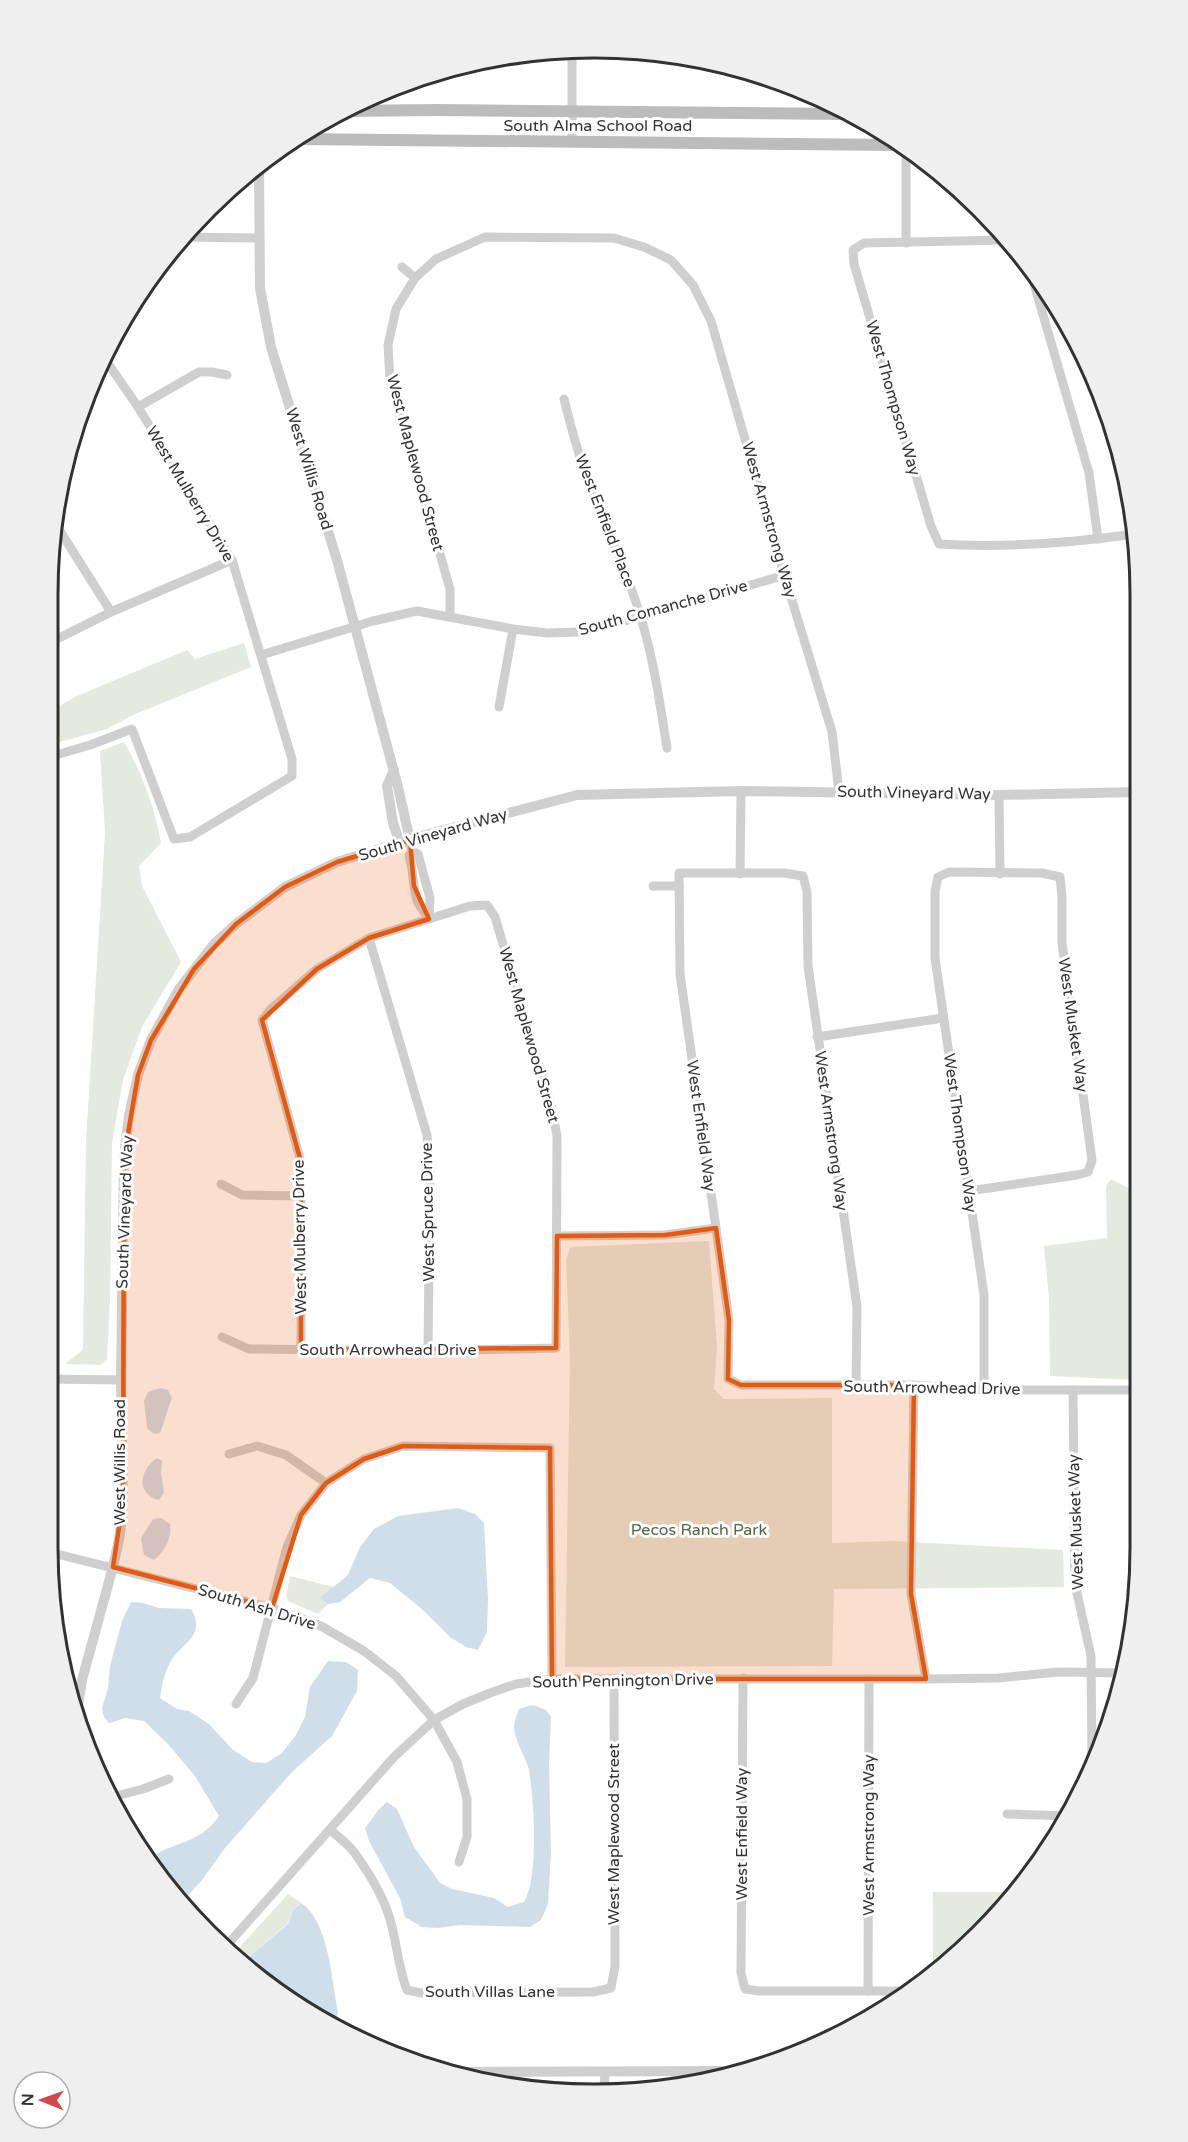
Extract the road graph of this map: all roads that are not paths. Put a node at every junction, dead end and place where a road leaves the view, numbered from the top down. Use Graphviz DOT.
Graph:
graph roads {
  1 [pos="572,59"];
  2 [pos="363,111"];
  3 [pos="572,111"];
  4 [pos="831,114"];
  5 [pos="312,139"];
  6 [pos="572,142"];
  7 [pos="885,145"];
  8 [pos="906,159"];
  9 [pos="259,176"];
  10 [pos="195,237"];
  11 [pos="259,238"];
  12 [pos="996,240"];
  13 [pos="906,243"];
  14 [pos="670,260"];
  15 [pos="402,267"];
  16 [pos="415,278"];
  17 [pos="1037,293"];
  18 [pos="110,366"];
  19 [pos="227,375"];
  20 [pos="564,399"];
  21 [pos="138,407"];
  22 [pos="62,534"];
  23 [pos="1126,535"];
  24 [pos="1098,539"];
  25 [pos="232,560"];
  26 [pos="785,575"];
  27 [pos="111,612"];
  28 [pos="450,616"];
  29 [pos="641,617"];
  30 [pos="355,627"];
  31 [pos="513,628"];
  32 [pos="58,638"];
  33 [pos="261,655"];
  34 [pos="499,707"];
  35 [pos="667,748"];
  36 [pos="58,754"];
  37 [pos="741,791"];
  38 [pos="839,792"];
  39 [pos="1130,792"];
  40 [pos="999,795"];
  41 [pos="408,844"];
  42 [pos="740,874"];
  43 [pos="1000,874"];
  44 [pos="653,886"];
  45 [pos="679,886"];
  46 [pos="429,919"];
  47 [pos="369,938"];
  48 [pos="943,1018"];
  49 [pos="817,1037"];
  50 [pos="221,1184"];
  51 [pos="969,1191"];
  52 [pos="303,1196"];
  53 [pos="716,1228"];
  54 [pos="557,1236"];
  55 [pos="222,1337"];
  56 [pos="556,1348"];
  57 [pos="301,1350"];
  58 [pos="428,1351"];
  59 [pos="58,1379"];
  60 [pos="728,1379"];
  61 [pos="121,1380"];
  62 [pos="856,1385"];
  63 [pos="914,1385"];
  64 [pos="984,1390"];
  65 [pos="1073,1390"];
  66 [pos="1130,1390"];
  67 [pos="229,1454"];
  68 [pos="327,1483"];
  69 [pos="58,1554"];
  70 [pos="113,1567"];
  71 [pos="272,1608"];
  72 [pos="1092,1673"];
  73 [pos="1114,1673"];
  74 [pos="743,1678"];
  75 [pos="552,1679"];
  76 [pos="614,1679"];
  77 [pos="869,1679"];
  78 [pos="926,1679"];
  79 [pos="80,1696"];
  80 [pos="236,1704"];
  81 [pos="434,1720"];
  82 [pos="1092,1745"];
  83 [pos="169,1779"];
  84 [pos="119,1795"];
  85 [pos="1007,1814"];
  86 [pos="1058,1816"];
  87 [pos="331,1830"];
  88 [pos="459,1862"];
  89 [pos="230,1941"];
  90 [pos="611,1988"];
  91 [pos="868,1991"];
  92 [pos="895,1991"];
  93 [pos="706,2071"];
  94 [pos="605,2072"];
  95 [pos="498,2074"];
  96 [pos="604,2083"];
  1 -- 3 [label="street"];
  2 -- 3 [label="main road, South Alma School Road"];
  3 -- 4 [label="main road, South Alma School Road"];
  3 -- 6 [label="street"];
  5 -- 6 [label="main road, South Alma School Road"];
  6 -- 7 [label="main road, South Alma School Road"];
  8 -- 13 [label="street"];
  9 -- 11 [label="street, West Willis Road"];
  10 -- 11 [label="street"];
  11 -- 30 [label="street, West Willis Road"];
  12 -- 13 [label="street"];
  13 -- 24 [label="street, West Thompson Way"];
  14 -- 16 [label="street, West Maplewood Street"];
  14 -- 26 [label="street, West Armstrong Way"];
  15 -- 16 [label="street"];
  16 -- 28 [label="street, West Maplewood Street"];
  17 -- 24 [label="street"];
  18 -- 21 [label="street, West Mulberry Drive"];
  19 -- 21 [label="street"];
  20 -- 29 [label="street, West Enfield Place"];
  21 -- 25 [label="street, West Mulberry Drive"];
  22 -- 27 [label="street"];
  23 -- 24 [label="street"];
  25 -- 27 [label="street"];
  25 -- 33 [label="street, West Mulberry Drive"];
  26 -- 29 [label="street, South Comanche Drive"];
  26 -- 38 [label="street, West Armstrong Way"];
  27 -- 32 [label="street"];
  28 -- 30 [label="street, South Comanche Drive"];
  28 -- 31 [label="street, South Comanche Drive"];
  29 -- 31 [label="street, South Comanche Drive"];
  29 -- 35 [label="street, West Enfield Place"];
  30 -- 33 [label="street, South Comanche Drive"];
  30 -- 41 [label="street, West Willis Road"];
  31 -- 34 [label="street"];
  33 -- 36 [label="street, West Mulberry Drive"];
  37 -- 38 [label="street, South Vineyard Way"];
  37 -- 41 [label="street, South Vineyard Way"];
  37 -- 42 [label="street"];
  38 -- 40 [label="street, South Vineyard Way"];
  39 -- 40 [label="street, South Vineyard Way"];
  40 -- 43 [label="street"];
  41 -- 46 [label="street, West Willis Road"];
  41 -- 61 [label="street, South Vineyard Way"];
  42 -- 45 [label="street, West Enfield Way"];
  42 -- 49 [label="street, West Armstrong Way"];
  43 -- 48 [label="street, West Thompson Way"];
  43 -- 51 [label="street, West Musket Way"];
  44 -- 45 [label="street"];
  45 -- 53 [label="street, West Enfield Way"];
  46 -- 47 [label="street"];
  46 -- 54 [label="street, West Maplewood Street"];
  47 -- 52 [label="street, West Mulberry Drive"];
  47 -- 58 [label="street, West Spruce Drive"];
  48 -- 49 [label="street"];
  48 -- 51 [label="street, West Thompson Way"];
  49 -- 62 [label="street, West Armstrong Way"];
  50 -- 52 [label="street"];
  51 -- 64 [label="street, West Thompson Way"];
  52 -- 57 [label="street, West Mulberry Drive"];
  53 -- 54 [label="street"];
  53 -- 60 [label="street, West Enfield Way"];
  54 -- 56 [label="street, West Maplewood Street"];
  55 -- 57 [label="street, South Arrowhead Drive"];
  56 -- 58 [label="street, South Arrowhead Drive"];
  57 -- 58 [label="street, South Arrowhead Drive"];
  59 -- 61 [label="street"];
  60 -- 62 [label="street, South Arrowhead Drive"];
  61 -- 70 [label="street, West Willis Road"];
  62 -- 63 [label="street, South Arrowhead Drive"];
  63 -- 64 [label="street, South Arrowhead Drive"];
  63 -- 78 [label="street"];
  64 -- 65 [label="street, South Arrowhead Drive"];
  65 -- 66 [label="street, South Arrowhead Drive"];
  65 -- 72 [label="street, West Musket Way"];
  67 -- 68 [label="street"];
  68 -- 71 [label="street"];
  68 -- 75 [label="street"];
  69 -- 70 [label="street, South Ash Drive"];
  70 -- 71 [label="street, South Ash Drive"];
  70 -- 79 [label="street, West Willis Road"];
  71 -- 80 [label="street"];
  71 -- 81 [label="street, South Ash Drive"];
  72 -- 73 [label="street, South Pennington Drive"];
  72 -- 78 [label="street, South Pennington Drive"];
  72 -- 82 [label="street, West Musket Way"];
  74 -- 76 [label="street, South Pennington Drive"];
  74 -- 77 [label="street, South Pennington Drive"];
  74 -- 91 [label="street, West Enfield Way"];
  75 -- 76 [label="street, South Pennington Drive"];
  75 -- 81 [label="street, South Pennington Drive"];
  76 -- 90 [label="street, West Maplewood Street"];
  77 -- 78 [label="street, South Pennington Drive"];
  77 -- 91 [label="street, West Armstrong Way"];
  81 -- 87 [label="street, South Pennington Drive"];
  81 -- 88 [label="street, South Ash Drive"];
  83 -- 84 [label="street"];
  85 -- 86 [label="street"];
  87 -- 89 [label="street, South Pennington Drive"];
  87 -- 90 [label="street, South Villas Lane"];
  91 -- 92 [label="street"];
  93 -- 94 [label="street"];
  94 -- 95 [label="street"];
  94 -- 96 [label="street"];
}
